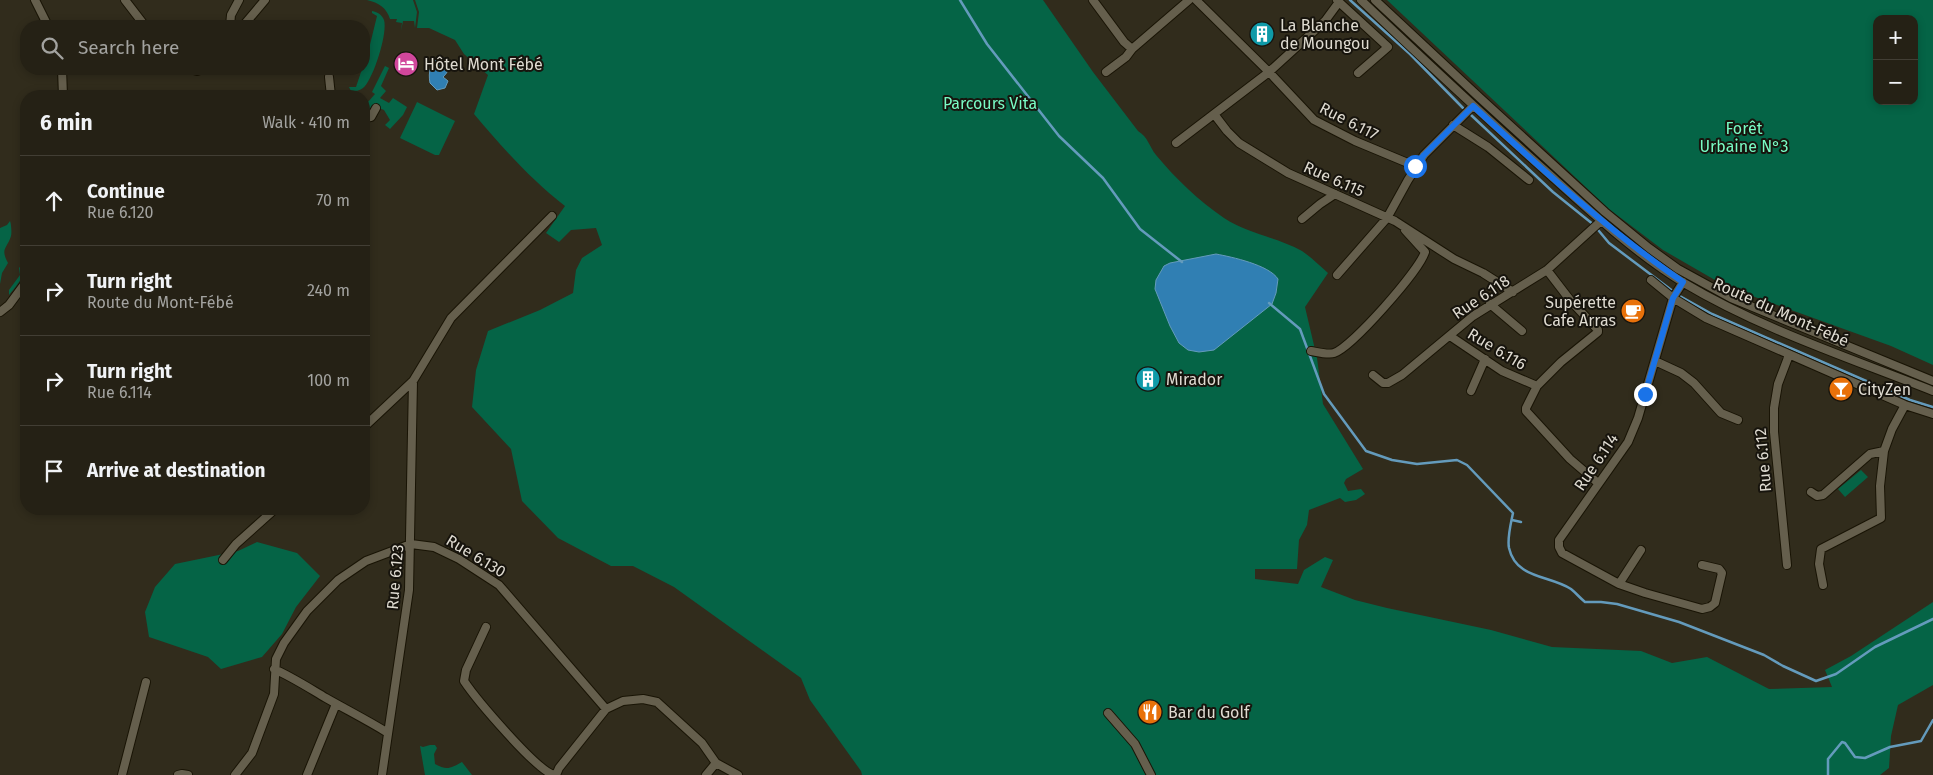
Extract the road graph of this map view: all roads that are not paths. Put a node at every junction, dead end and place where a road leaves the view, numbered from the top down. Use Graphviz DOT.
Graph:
graph roads {
  1 [pos="36,0"];
  2 [pos="125,0"];
  3 [pos="239,0"];
  4 [pos="265,0"];
  5 [pos="1093,0"];
  6 [pos="1189,0"];
  7 [pos="1196,0"];
  8 [pos="1361,0"];
  9 [pos="1375,0"];
  10 [pos="1338,1"];
  11 [pos="45,20"];
  12 [pos="140,20"];
  13 [pos="231,20"];
  14 [pos="248,20"];
  15 [pos="1132,49"];
  16 [pos="1106,72"];
  17 [pos="1269,72"];
  18 [pos="1358,73"];
  19 [pos="62,75"];
  20 [pos="329,78"];
  21 [pos="63,90"];
  22 [pos="330,90"];
  23 [pos="1473,106"];
  24 [pos="376,108"];
  25 [pos="1214,114"];
  26 [pos="370,117"];
  27 [pos="1453,126"];
  28 [pos="1176,143"];
  29 [pos="1415,166"];
  30 [pos="1529,180"];
  31 [pos="1336,194"];
  32 [pos="552,216"];
  33 [pos="1388,218"];
  34 [pos="1302,220"];
  35 [pos="1601,221"];
  36 [pos="1404,228"];
  37 [pos="1546,270"];
  38 [pos="1337,275"];
  39 [pos="1651,280"];
  40 [pos="1683,282"];
  41 [pos="20,290"];
  42 [pos="1513,292"];
  43 [pos="1673,298"];
  44 [pos="1490,304"];
  45 [pos="0,312"];
  46 [pos="1522,331"];
  47 [pos="1450,336"];
  48 [pos="1311,351"];
  49 [pos="1789,354"];
  50 [pos="1485,360"];
  51 [pos="1655,361"];
  52 [pos="1374,375"];
  53 [pos="413,380"];
  54 [pos="1933,381"];
  55 [pos="1537,386"];
  56 [pos="1933,390"];
  57 [pos="1471,391"];
  58 [pos="1905,405"];
  59 [pos="1933,414"];
  60 [pos="1738,420"];
  61 [pos="370,421"];
  62 [pos="1884,450"];
  63 [pos="1598,483"];
  64 [pos="1811,492"];
  65 [pos="268,515"];
  66 [pos="412,544"];
  67 [pos="1641,550"];
  68 [pos="223,560"];
  69 [pos="1702,565"];
  70 [pos="1787,565"];
  71 [pos="1619,584"];
  72 [pos="1823,585"];
  73 [pos="486,627"];
  74 [pos="274,669"];
  75 [pos="146,682"];
  76 [pos="336,704"];
  77 [pos="606,709"];
  78 [pos="1108,713"];
  79 [pos="388,733"];
  80 [pos="716,763"];
  81 [pos="122,775"];
  82 [pos="178,775"];
  83 [pos="188,775"];
  84 [pos="235,775"];
  85 [pos="307,775"];
  86 [pos="382,775"];
  87 [pos="555,775"];
  88 [pos="706,775"];
  89 [pos="738,775"];
  90 [pos="1151,775"];
  1 -- 11 [label="street"];
  2 -- 12 [label="street"];
  3 -- 13 [label="street"];
  4 -- 14 [label="street"];
  5 -- 15 [label="street"];
  6 -- 15 [label="street"];
  7 -- 17 [label="street, Rue 6.117"];
  8 -- 23 [label="street, Route du Mont-Fébé"];
  9 -- 54 [label="street, Route du Mont-Fébé"];
  10 -- 17 [label="street"];
  10 -- 18 [label="street"];
  15 -- 16 [label="street"];
  17 -- 25 [label="street"];
  17 -- 29 [label="street, Rue 6.117"];
  19 -- 21 [label="street"];
  20 -- 22 [label="street"];
  23 -- 27 [label="street"];
  23 -- 35 [label="street, Route du Mont-Fébé"];
  24 -- 26 [label="street"];
  25 -- 28 [label="street"];
  25 -- 31 [label="street, Rue 6.115"];
  27 -- 29 [label="street"];
  27 -- 30 [label="street"];
  29 -- 33 [label="street"];
  31 -- 33 [label="street, Rue 6.115"];
  31 -- 34 [label="street"];
  32 -- 53 [label="street"];
  33 -- 36 [label="street, Rue 6.115"];
  33 -- 38 [label="street"];
  35 -- 37 [label="street, Rue 6.118"];
  35 -- 40 [label="street, Route du Mont-Fébé"];
  36 -- 42 [label="street, Rue 6.115"];
  36 -- 48 [label="street"];
  37 -- 42 [label="street, Rue 6.118"];
  37 -- 55 [label="street, Rue 6.116"];
  39 -- 43 [label="street"];
  40 -- 43 [label="street, Rue 6.114"];
  40 -- 56 [label="street, Route du Mont-Fébé"];
  41 -- 45 [label="street"];
  42 -- 44 [label="street, Rue 6.118"];
  43 -- 49 [label="street"];
  43 -- 51 [label="street, Rue 6.114"];
  44 -- 46 [label="street"];
  44 -- 47 [label="street, Rue 6.118"];
  47 -- 50 [label="street, Rue 6.116"];
  47 -- 52 [label="street, Rue 6.118"];
  49 -- 58 [label="street"];
  49 -- 70 [label="street, Rue 6.112"];
  50 -- 55 [label="street, Rue 6.116"];
  50 -- 57 [label="street"];
  51 -- 60 [label="street"];
  51 -- 63 [label="street, Rue 6.114"];
  53 -- 61 [label="street"];
  53 -- 66 [label="street, Rue 6.123"];
  55 -- 63 [label="street"];
  58 -- 59 [label="street"];
  58 -- 62 [label="street"];
  62 -- 64 [label="street"];
  62 -- 72 [label="street"];
  63 -- 71 [label="street, Rue 6.114"];
  65 -- 68 [label="street"];
  66 -- 74 [label="street"];
  66 -- 77 [label="street, Rue 6.130"];
  66 -- 79 [label="street, Rue 6.123"];
  67 -- 71 [label="street"];
  69 -- 71 [label="street"];
  73 -- 87 [label="street"];
  74 -- 76 [label="street"];
  74 -- 84 [label="street"];
  75 -- 81 [label="street"];
  76 -- 79 [label="street"];
  76 -- 85 [label="street"];
  77 -- 80 [label="street"];
  77 -- 87 [label="street"];
  78 -- 90 [label="street"];
  79 -- 86 [label="street, Rue 6.123"];
  80 -- 88 [label="street"];
  80 -- 89 [label="street"];
  82 -- 83 [label="street"];
}
